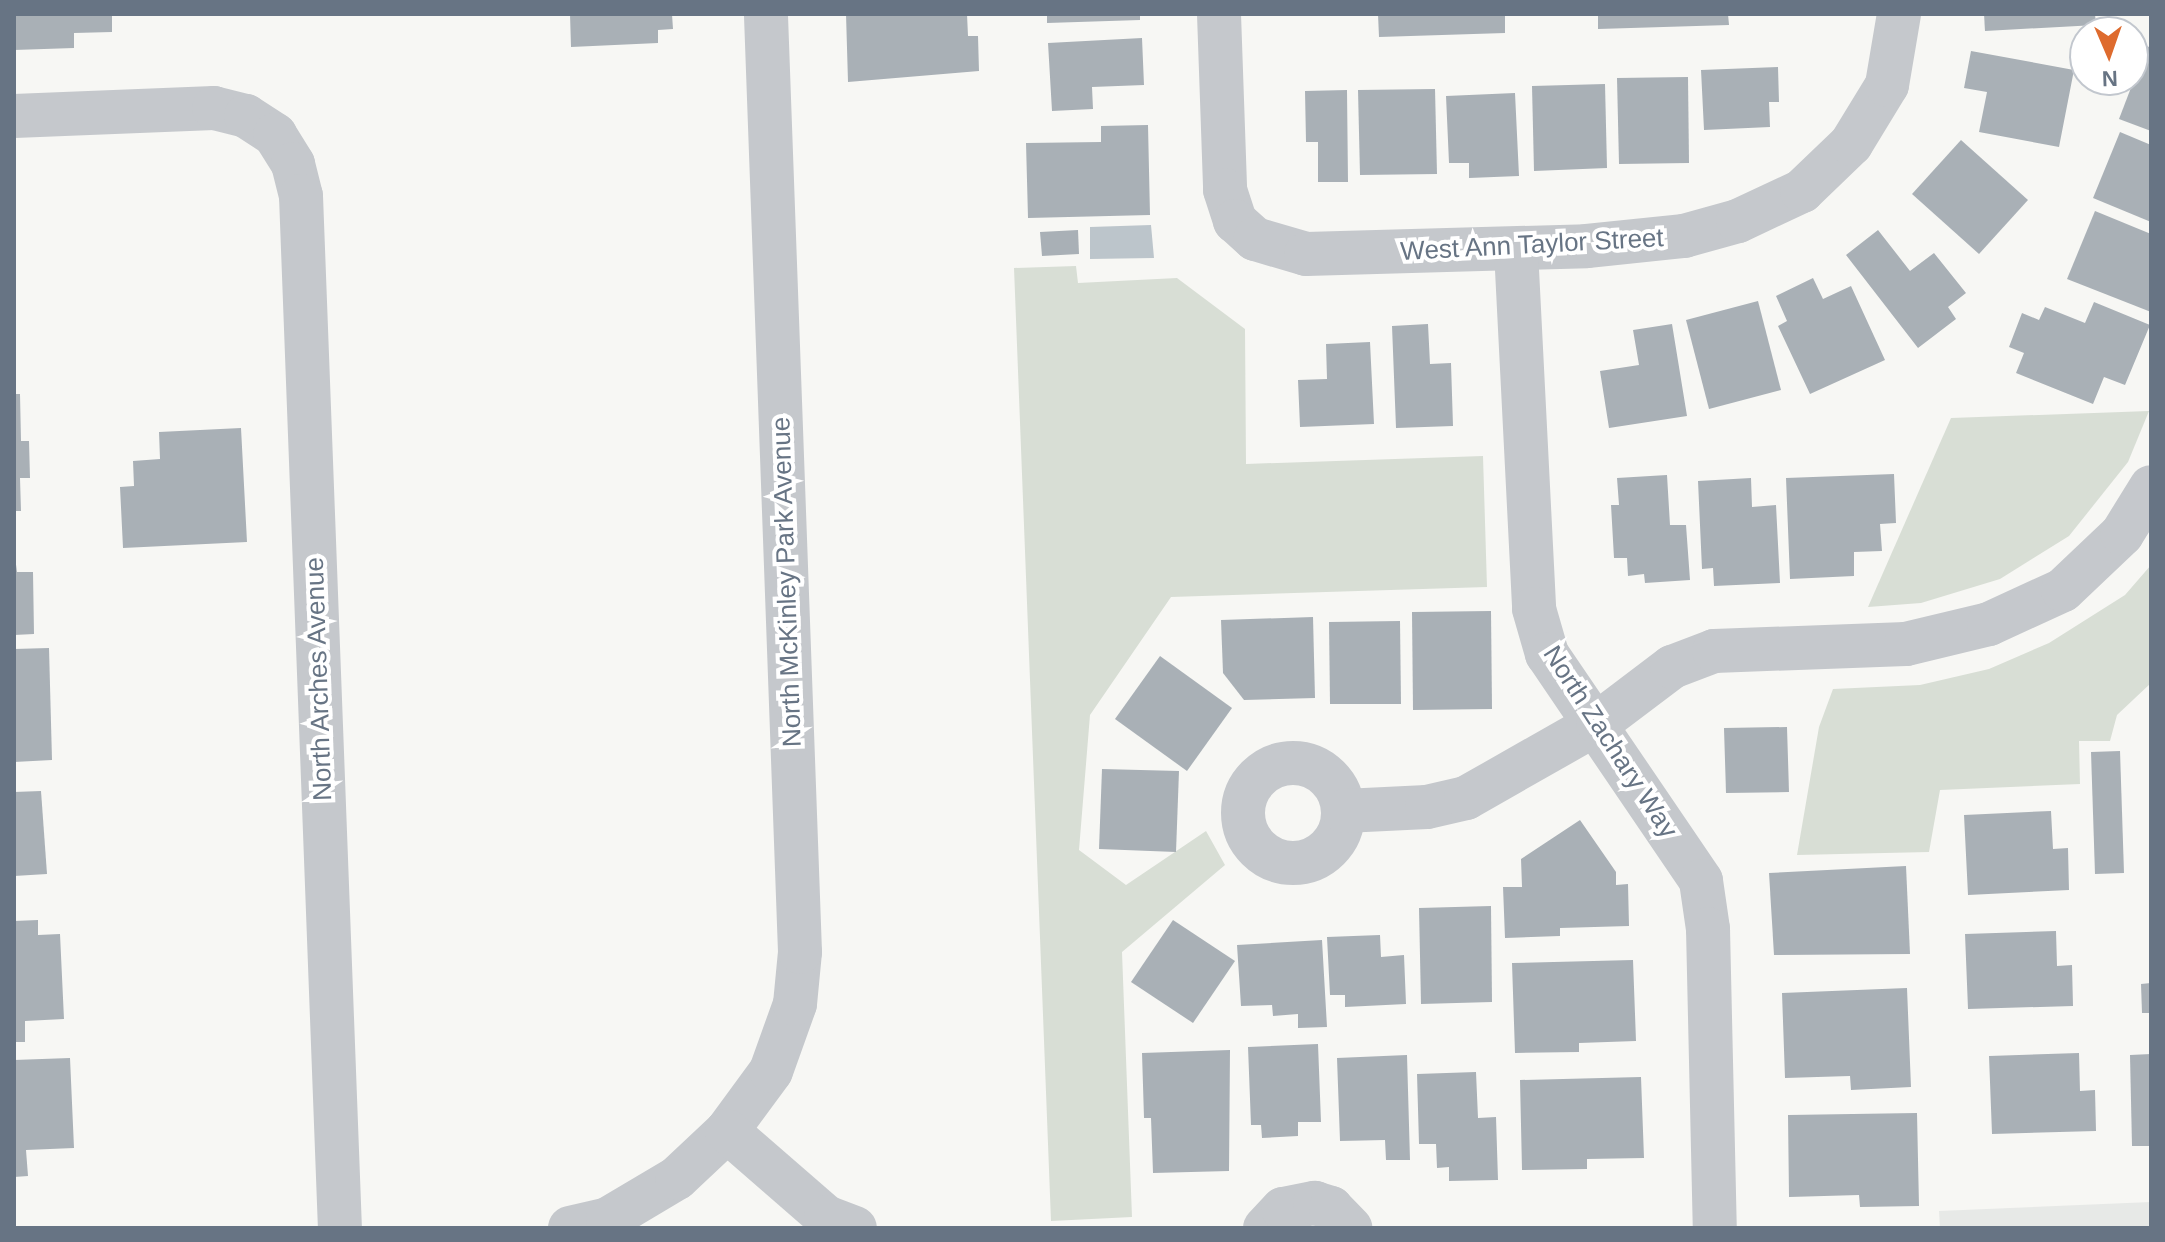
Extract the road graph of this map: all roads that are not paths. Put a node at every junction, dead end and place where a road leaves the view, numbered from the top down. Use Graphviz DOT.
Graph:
graph roads {
  1 [pos="766,14"];
  2 [pos="1219,14"];
  3 [pos="1899,14"];
  4 [pos="14,116"];
  5 [pos="1516,250"];
  6 [pos="2151,487"];
  7 [pos="1598,723"];
  8 [pos="1344,811"];
  9 [pos="727,1131"];
  10 [pos="340,1228"];
  11 [pos="570,1228"];
  12 [pos="855,1228"];
  13 [pos="1265,1228"];
  14 [pos="1350,1228"];
  15 [pos="1715,1228"];
  1 -- 9 [label="street, North McKinley Park Avenue"];
  2 -- 5 [label="street, West Ann Taylor Street"];
  3 -- 5 [label="street, West Ann Taylor Street"];
  4 -- 10 [label="street, North Arches Avenue"];
  5 -- 7 [label="street, North Zachary Way"];
  6 -- 7 [label="street"];
  7 -- 8 [label="street"];
  7 -- 15 [label="street, North Zachary Way"];
  9 -- 11 [label="street, North McKinley Park Avenue"];
  9 -- 12 [label="street"];
  13 -- 14 [label="street"];
}
